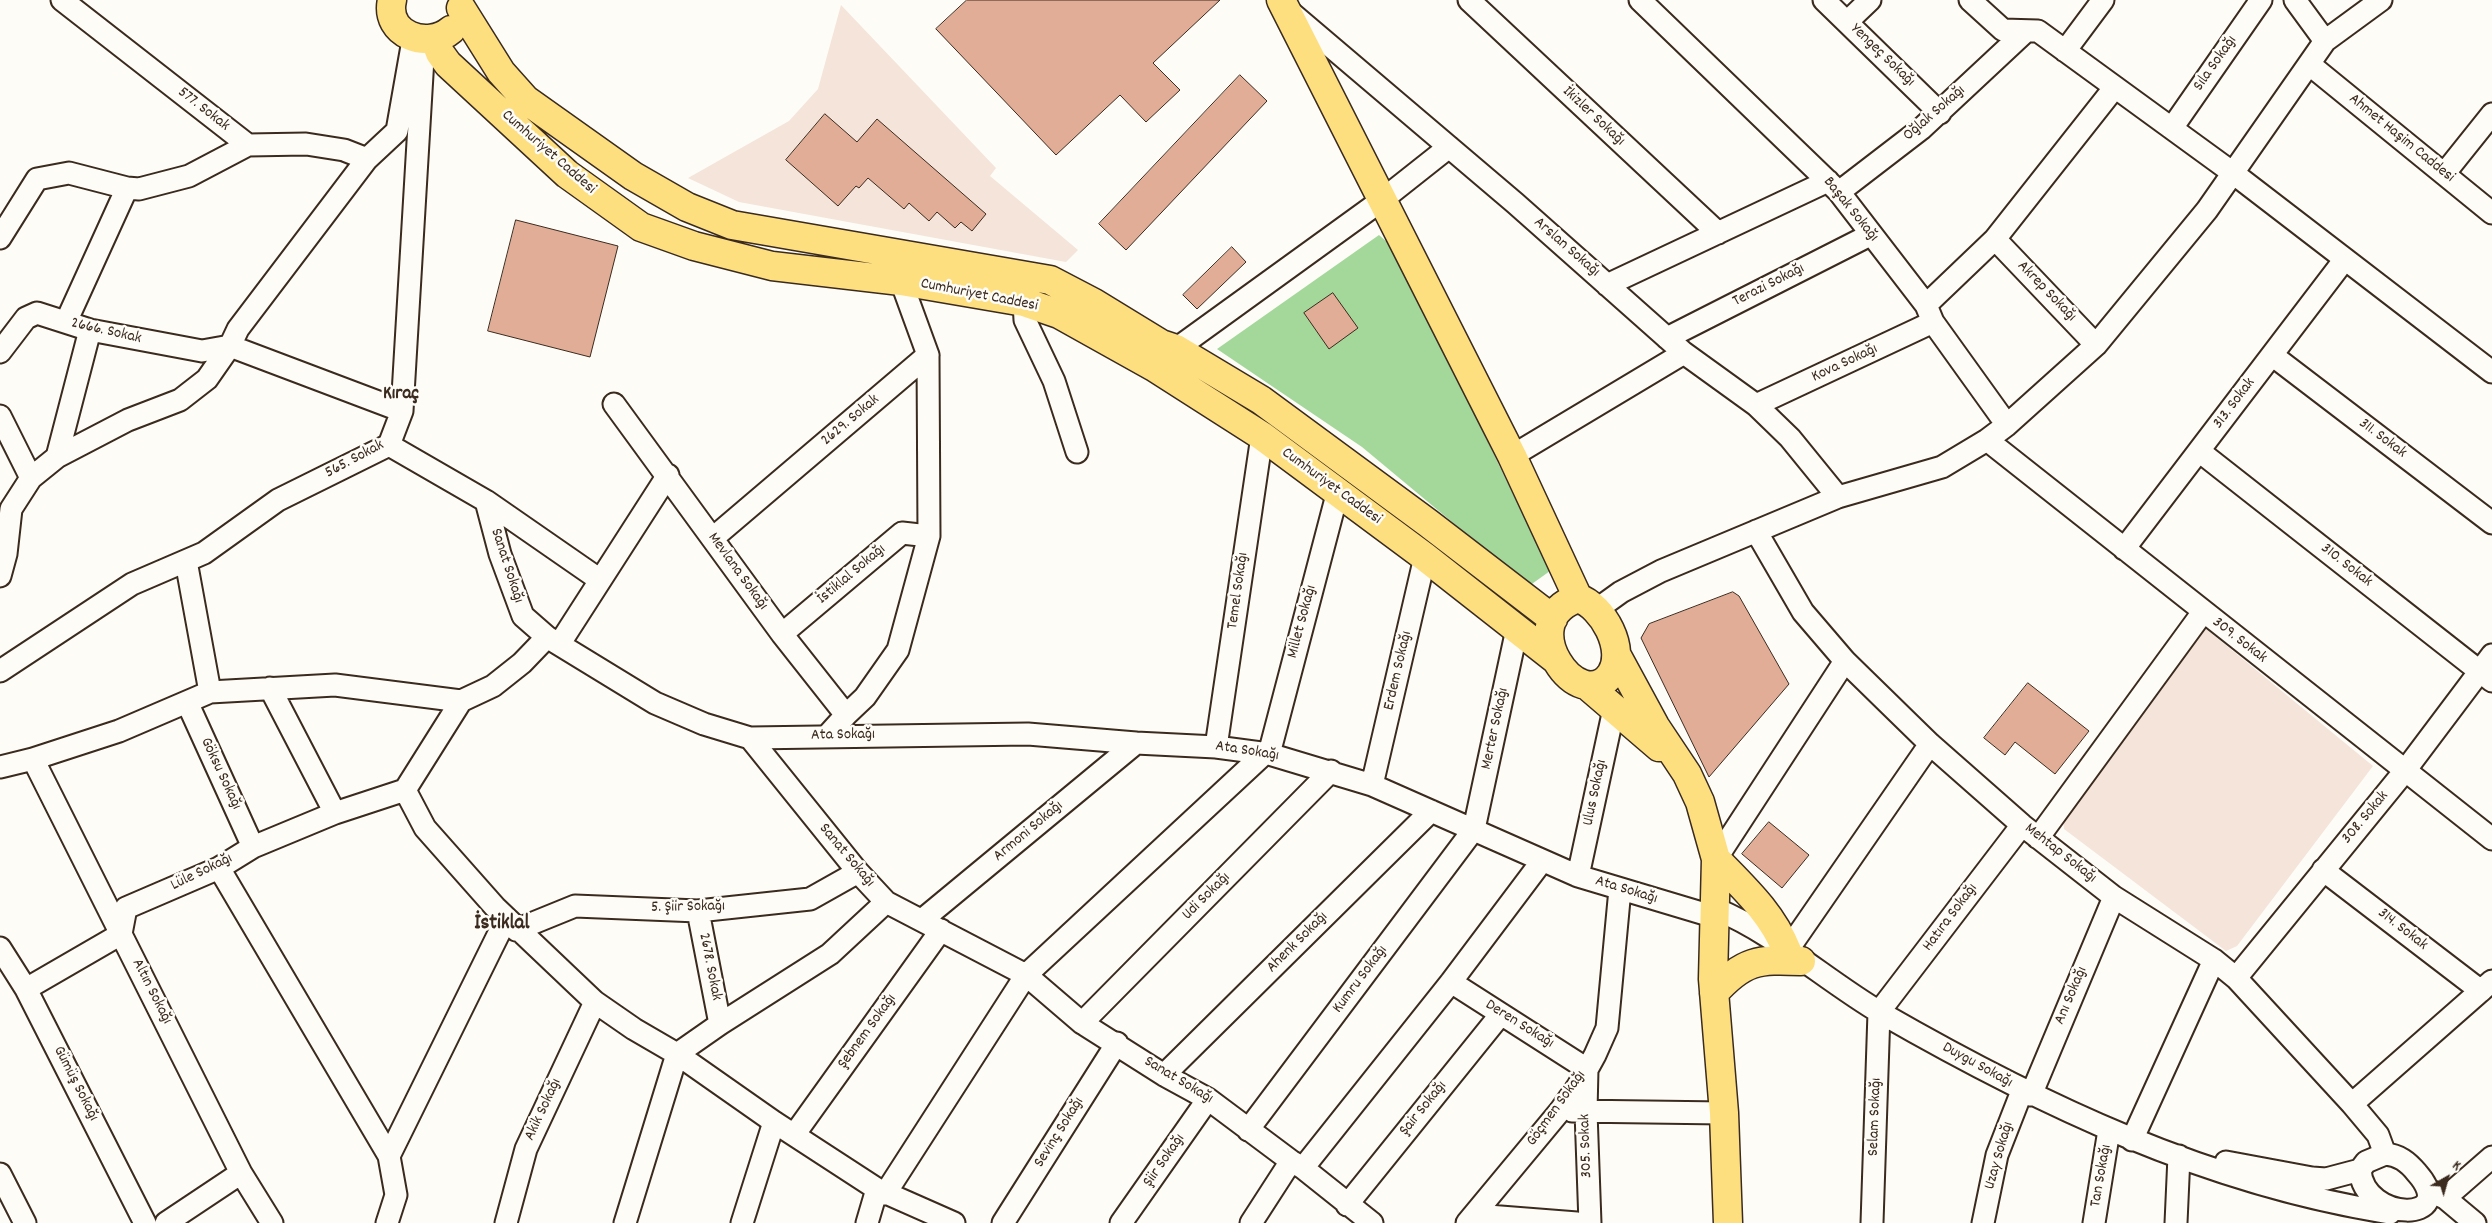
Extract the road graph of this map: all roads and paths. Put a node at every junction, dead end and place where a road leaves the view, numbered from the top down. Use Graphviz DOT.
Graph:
graph roads {
  1 [pos="62,0"];
  2 [pos="1469,0"];
  3 [pos="1640,0"];
  4 [pos="1824,0"];
  5 [pos="1870,0"];
  6 [pos="1970,0"];
  7 [pos="2103,0"];
  8 [pos="2261,0"];
  9 [pos="2295,0"];
  10 [pos="2381,0"];
  11 [pos="389,1"];
  12 [pos="461,4"];
  13 [pos="1283,4"];
  14 [pos="1847,22"];
  15 [pos="2026,31"];
  16 [pos="424,40"];
  17 [pos="2325,41"];
  18 [pos="2065,51"];
  19 [pos="2309,64"];
  20 [pos="2115,87"];
  21 [pos="1940,113"];
  22 [pos="2492,114"];
  23 [pos="2172,128"];
  24 [pos="248,145"];
  25 [pos="1449,147"];
  26 [pos="368,159"];
  27 [pos="2233,173"];
  28 [pos="2444,174"];
  29 [pos="1834,186"];
  30 [pos="128,188"];
  31 [pos="1382,200"];
  32 [pos="2492,213"];
  33 [pos="1718,233"];
  34 [pos="1870,235"];
  35 [pos="0,238"];
  36 [pos="1995,239"];
  37 [pos="2345,259"];
  38 [pos="901,281"];
  39 [pos="1607,285"];
  40 [pos="1024,302"];
  41 [pos="1930,314"];
  42 [pos="66,322"];
  43 [pos="90,330"];
  44 [pos="1667,338"];
  45 [pos="2096,345"];
  46 [pos="230,346"];
  47 [pos="1176,350"];
  48 [pos="0,352"];
  49 [pos="1684,354"];
  50 [pos="928,355"];
  51 [pos="2272,355"];
  52 [pos="2492,372"];
  53 [pos="614,404"];
  54 [pos="1756,405"];
  55 [pos="402,412"];
  56 [pos="0,416"];
  57 [pos="2007,425"];
  58 [pos="1262,436"];
  59 [pos="1987,440"];
  60 [pos="389,445"];
  61 [pos="2199,451"];
  62 [pos="1077,452"];
  63 [pos="1512,456"];
  64 [pos="57,457"];
  65 [pos="668,476"];
  66 [pos="31,478"];
  67 [pos="1338,491"];
  68 [pos="1838,497"];
  69 [pos="486,501"];
  70 [pos="5,508"];
  71 [pos="2492,523"];
  72 [pos="1756,531"];
  73 [pos="929,536"];
  74 [pos="713,538"];
  75 [pos="2124,549"];
  76 [pos="1425,557"];
  77 [pos="186,561"];
  78 [pos="0,576"];
  79 [pos="600,580"];
  80 [pos="1587,604"];
  81 [pos="2203,612"];
  82 [pos="1552,619"];
  83 [pos="1517,629"];
  84 [pos="782,634"];
  85 [pos="554,640"];
  86 [pos="1617,656"];
  87 [pos="1555,659"];
  88 [pos="1845,661"];
  89 [pos="2488,669"];
  90 [pos="0,671"];
  91 [pos="1589,686"];
  92 [pos="270,688"];
  93 [pos="210,692"];
  94 [pos="461,701"];
  95 [pos="187,702"];
  96 [pos="1614,710"];
  97 [pos="846,716"];
  98 [pos="827,736"];
  99 [pos="750,738"];
  100 [pos="1136,743"];
  101 [pos="1930,744"];
  102 [pos="1216,747"];
  103 [pos="1267,753"];
  104 [pos="34,759"];
  105 [pos="0,767"];
  106 [pos="1331,771"];
  107 [pos="2404,772"];
  108 [pos="1688,774"];
  109 [pos="1372,785"];
  110 [pos="405,790"];
  111 [pos="1431,811"];
  112 [pos="335,814"];
  113 [pos="1474,830"];
  114 [pos="2030,831"];
  115 [pos="2492,839"];
  116 [pos="253,847"];
  117 [pos="1716,859"];
  118 [pos="1542,861"];
  119 [pos="219,868"];
  120 [pos="2323,870"];
  121 [pos="858,872"];
  122 [pos="1578,876"];
  123 [pos="1620,889"];
  124 [pos="2114,897"];
  125 [pos="886,902"];
  126 [pos="698,911"];
  127 [pos="1715,916"];
  128 [pos="922,920"];
  129 [pos="511,924"];
  130 [pos="941,930"];
  131 [pos="122,934"];
  132 [pos="0,948"];
  133 [pos="1794,956"];
  134 [pos="2214,960"];
  135 [pos="1026,975"];
  136 [pos="2236,978"];
  137 [pos="1451,982"];
  138 [pos="2486,986"];
  139 [pos="26,989"];
  140 [pos="1714,993"];
  141 [pos="595,1002"];
  142 [pos="1879,1012"];
  143 [pos="1501,1014"];
  144 [pos="1082,1023"];
  145 [pos="720,1024"];
  146 [pos="1117,1043"];
  147 [pos="677,1054"];
  148 [pos="1588,1069"];
  149 [pos="1164,1074"];
  150 [pos="2026,1093"];
  151 [pos="1208,1099"];
  152 [pos="2352,1104"];
  153 [pos="1560,1111"];
  154 [pos="1586,1112"];
  155 [pos="1724,1113"];
  156 [pos="774,1122"];
  157 [pos="1248,1130"];
  158 [pos="2110,1130"];
  159 [pos="794,1134"];
  160 [pos="2132,1140"];
  161 [pos="2385,1154"];
  162 [pos="389,1156"];
  163 [pos="2179,1156"];
  164 [pos="2492,1157"];
  165 [pos="1297,1164"];
  166 [pos="2360,1170"];
  167 [pos="242,1173"];
  168 [pos="0,1174"];
  169 [pos="2425,1188"];
  170 [pos="881,1191"];
  171 [pos="2445,1198"];
  172 [pos="1347,1205"];
  173 [pos="2399,1218"];
  174 [pos="1471,1219"];
  175 [pos="26,1223"];
  176 [pos="145,1223"];
  177 [pos="166,1223"];
  178 [pos="272,1223"];
  179 [pos="387,1223"];
  180 [pos="506,1223"];
  181 [pos="625,1223"];
  182 [pos="742,1223"];
  183 [pos="867,1223"];
  184 [pos="954,1223"];
  185 [pos="1003,1223"];
  186 [pos="1121,1223"];
  187 [pos="1251,1223"];
  188 [pos="1372,1223"];
  189 [pos="1577,1223"];
  190 [pos="1590,1223"];
  191 [pos="1728,1223"];
  192 [pos="1872,1223"];
  193 [pos="1983,1223"];
  194 [pos="2094,1223"];
  195 [pos="2176,1223"];
  196 [pos="2475,1223"];
  1 -- 24 [label="street, 577. Sokak"];
  2 -- 33 [label="street, İkizler Sokağı"];
  3 -- 29 [label="street, Başak Sokağı"];
  4 -- 14 [label="street, Yengeç Sokağı"];
  5 -- 14 [label="street"];
  6 -- 15 [label="street"];
  7 -- 18 [label="street"];
  8 -- 23 [label="street, Sıla Sokağı"];
  9 -- 17 [label="street"];
  10 -- 17 [label="street"];
  11 -- 16 [label="main road, Cumhuriyet Caddesi"];
  12 -- 16 [label="main road"];
  12 -- 47 [label="main road, Cumhuriyet Caddesi"];
  13 -- 25 [label="street, Arslan Sokağı"];
  13 -- 31 [label="main road"];
  14 -- 21 [label="street, Yengeç Sokağı"];
  15 -- 18 [label="street"];
  15 -- 21 [label="street, Oğlak Sokağı"];
  16 -- 26 [label="street"];
  16 -- 38 [label="main road, Cumhuriyet Caddesi"];
  16 -- 55 [label="street, 565. Sokak"];
  17 -- 19 [label="street"];
  18 -- 20 [label="street"];
  19 -- 27 [label="street"];
  19 -- 28 [label="street, Ahmet Haşim Caddesi"];
  20 -- 23 [label="street"];
  20 -- 36 [label="street, Kova Sokağı"];
  21 -- 29 [label="street, Oğlak Sokağı"];
  22 -- 28 [label="street"];
  23 -- 27 [label="street"];
  24 -- 26 [label="street"];
  24 -- 30 [label="street"];
  25 -- 31 [label="street"];
  25 -- 39 [label="street, Arslan Sokağı"];
  26 -- 46 [label="street"];
  27 -- 37 [label="street"];
  27 -- 45 [label="street"];
  28 -- 32 [label="street, Ahmet Haşim Caddesi"];
  29 -- 33 [label="street, Oğlak Sokağı"];
  29 -- 34 [label="street, Başak Sokağı"];
  30 -- 35 [label="street"];
  30 -- 42 [label="street"];
  31 -- 47 [label="street"];
  31 -- 63 [label="main road"];
  33 -- 39 [label="street, Oğlak Sokağı"];
  34 -- 41 [label="street, Başak Sokağı"];
  34 -- 44 [label="street, Terazi Sokağı"];
  36 -- 41 [label="street, Kova Sokağı"];
  36 -- 45 [label="street, Akrep Sokağı"];
  37 -- 51 [label="street, 313. Sokak"];
  37 -- 52 [label="street"];
  38 -- 40 [label="main road, Cumhuriyet Caddesi"];
  38 -- 50 [label="street"];
  39 -- 44 [label="street, Arslan Sokağı"];
  40 -- 58 [label="main road, Cumhuriyet Caddesi"];
  40 -- 62 [label="street"];
  41 -- 54 [label="street, Kova Sokağı"];
  41 -- 57 [label="street, Başak Sokağı"];
  42 -- 43 [label="street, 2666. Sokak"];
  42 -- 48 [label="street, 2666. Sokak"];
  43 -- 46 [label="street, 2666. Sokak"];
  43 -- 64 [label="street"];
  44 -- 49 [label="street, Arslan Sokağı"];
  45 -- 57 [label="street"];
  46 -- 55 [label="street"];
  46 -- 64 [label="street"];
  47 -- 82 [label="main road, Cumhuriyet Caddesi"];
  49 -- 54 [label="street, Arslan Sokağı"];
  49 -- 63 [label="street"];
  50 -- 73 [label="street"];
  50 -- 74 [label="street, 2629. Sokak"];
  51 -- 61 [label="street, 313. Sokak"];
  51 -- 71 [label="street, 311. Sokak"];
  53 -- 65 [label="street, Mevlana Sokağı"];
  54 -- 68 [label="street, Arslan Sokağı"];
  55 -- 60 [label="street, 565. Sokak"];
  56 -- 66 [label="street"];
  57 -- 59 [label="street"];
  58 -- 67 [label="main road, Cumhuriyet Caddesi"];
  58 -- 102 [label="street, Temel Sokağı"];
  59 -- 68 [label="street"];
  59 -- 75 [label="street, 309. Sokak"];
  60 -- 69 [label="street"];
  60 -- 77 [label="street, 565. Sokak"];
  61 -- 75 [label="street, 313. Sokak"];
  61 -- 89 [label="street, 310. Sokak"];
  63 -- 80 [label="main road"];
  64 -- 66 [label="street"];
  65 -- 74 [label="street, Mevlana Sokağı"];
  65 -- 79 [label="street"];
  66 -- 70 [label="street"];
  67 -- 76 [label="main road, Cumhuriyet Caddesi"];
  67 -- 103 [label="street, Millet Sokağı"];
  68 -- 72 [label="street"];
  69 -- 79 [label="street"];
  69 -- 85 [label="street, Sanat Sokağı"];
  70 -- 78 [label="street"];
  72 -- 80 [label="street"];
  72 -- 88 [label="street, Mehtap Sokağı"];
  73 -- 84 [label="street, İstiklal Sokağı"];
  73 -- 97 [label="street"];
  74 -- 84 [label="street, Mevlana Sokağı"];
  75 -- 81 [label="street, 309. Sokak"];
  76 -- 83 [label="main road, Cumhuriyet Caddesi"];
  76 -- 109 [label="street, Erdem Sokağı"];
  77 -- 90 [label="street, 565. Sokak"];
  77 -- 93 [label="street"];
  79 -- 85 [label="street"];
  80 -- 82 [label="main road"];
  80 -- 86 [label="main road"];
  81 -- 107 [label="street, 309. Sokak"];
  81 -- 114 [label="street, Hatıra Sokağı"];
  82 -- 87 [label="main road"];
  83 -- 87 [label="main road, Cumhuriyet Caddesi"];
  83 -- 113 [label="street, Merter Sokağı"];
  84 -- 97 [label="street, Mevlana Sokağı"];
  85 -- 94 [label="street"];
  85 -- 99 [label="street, Sanat Sokağı"];
  86 -- 91 [label="main road"];
  86 -- 108 [label="main road"];
  87 -- 91 [label="main road"];
  88 -- 101 [label="street, Mehtap Sokağı"];
  88 -- 117 [label="street"];
  89 -- 107 [label="street, 308. Sokak"];
  91 -- 96 [label="main road"];
  92 -- 93 [label="street"];
  92 -- 94 [label="street"];
  92 -- 112 [label="street"];
  93 -- 95 [label="street"];
  94 -- 110 [label="street"];
  95 -- 104 [label="street"];
  95 -- 116 [label="street, Göksu Sokağı"];
  96 -- 108 [label="main road"];
  96 -- 122 [label="street, Ulus Sokağı"];
  97 -- 98 [label="street"];
  98 -- 99 [label="street, Ata Sokağı"];
  98 -- 100 [label="street, Ata Sokağı"];
  99 -- 121 [label="street, Sanat Sokağı"];
  100 -- 102 [label="street, Ata Sokağı"];
  100 -- 128 [label="street, Armoni Sokağı"];
  101 -- 114 [label="street, Mehtap Sokağı"];
  101 -- 133 [label="street"];
  102 -- 103 [label="street, Ata Sokağı"];
  103 -- 106 [label="street, Ata Sokağı"];
  103 -- 135 [label="street"];
  104 -- 105 [label="street"];
  104 -- 131 [label="street, Altın Sokağı"];
  106 -- 109 [label="street, Ata Sokağı"];
  106 -- 144 [label="street, Udi Sokağı"];
  107 -- 115 [label="street, 309. Sokak"];
  107 -- 120 [label="street, 308. Sokak"];
  108 -- 117 [label="main road"];
  109 -- 111 [label="street, Ata Sokağı"];
  110 -- 112 [label="street, Lüle Sokağı"];
  110 -- 129 [label="street"];
  111 -- 113 [label="street, Ata Sokağı"];
  111 -- 149 [label="street, Ahenk Sokağı"];
  112 -- 116 [label="street, Lüle Sokağı"];
  113 -- 118 [label="street, Ata Sokağı"];
  113 -- 157 [label="street, Kumru Sokağı"];
  114 -- 124 [label="street, Mehtap Sokağı"];
  114 -- 142 [label="street, Hatıra Sokağı"];
  116 -- 119 [label="street, Lüle Sokağı"];
  117 -- 127 [label="main road"];
  117 -- 133 [label="main road"];
  118 -- 122 [label="street, Ata Sokağı"];
  118 -- 137 [label="street"];
  119 -- 131 [label="street, Lüle Sokağı"];
  119 -- 162 [label="street"];
  120 -- 136 [label="street, 308. Sokak"];
  120 -- 138 [label="street, 314. Sokak"];
  121 -- 125 [label="street, Sanat Sokağı"];
  121 -- 126 [label="street, 5. Şiir Sokağı"];
  122 -- 123 [label="street, Ata Sokağı"];
  123 -- 127 [label="street, Ata Sokağı"];
  123 -- 148 [label="street, Göçmen Sokağı"];
  124 -- 134 [label="street, Mehtap Sokağı"];
  124 -- 150 [label="street, Anı Sokağı"];
  125 -- 128 [label="street, Sanat Sokağı"];
  125 -- 145 [label="street"];
  126 -- 129 [label="street, 5. Şiir Sokağı"];
  126 -- 145 [label="street, 2678. Sokak"];
  127 -- 133 [label="street, Ata Sokağı"];
  127 -- 140 [label="main road"];
  128 -- 130 [label="street, Sanat Sokağı"];
  129 -- 141 [label="street"];
  129 -- 162 [label="street"];
  130 -- 135 [label="street, Sanat Sokağı"];
  130 -- 159 [label="street, Şebnem Sokağı"];
  131 -- 139 [label="street"];
  131 -- 167 [label="street, Altın Sokağı"];
  132 -- 139 [label="street, Gümüş Sokağı"];
  133 -- 140 [label="main road"];
  133 -- 142 [label="street, Duygu Sokağı"];
  134 -- 136 [label="street, Mehtap Sokağı"];
  134 -- 160 [label="street"];
  135 -- 144 [label="street, Sanat Sokağı"];
  135 -- 170 [label="street"];
  136 -- 152 [label="street, Mehtap Sokağı"];
  137 -- 143 [label="street, Deren Sokağı"];
  137 -- 165 [label="street"];
  138 -- 152 [label="street"];
  139 -- 176 [label="street, Gümüş Sokağı"];
  140 -- 155 [label="main road"];
  141 -- 147 [label="street"];
  141 -- 180 [label="street, Akik Sokağı"];
  142 -- 150 [label="street, Duygu Sokağı"];
  142 -- 192 [label="street, Selam Sokağı"];
  143 -- 148 [label="street, Deren Sokağı"];
  143 -- 172 [label="street, Şair Sokağı"];
  144 -- 146 [label="street, Sanat Sokağı"];
  145 -- 147 [label="street"];
  146 -- 149 [label="street, Sanat Sokağı"];
  146 -- 185 [label="street, Sevinç Sokağı"];
  147 -- 156 [label="street"];
  147 -- 181 [label="street"];
  148 -- 153 [label="street, Göçmen Sokağı"];
  148 -- 154 [label="street, 305. Sokak"];
  149 -- 151 [label="street, Sanat Sokağı"];
  150 -- 158 [label="street, Duygu Sokağı"];
  150 -- 193 [label="street, Uzay Sokağı"];
  151 -- 157 [label="street, Sanat Sokağı"];
  151 -- 186 [label="street, Şiir Sokağı"];
  152 -- 161 [label="street, Mehtap Sokağı"];
  153 -- 154 [label="street"];
  153 -- 174 [label="street, Göçmen Sokağı"];
  154 -- 155 [label="street"];
  154 -- 190 [label="street, 305. Sokak"];
  155 -- 191 [label="main road"];
  156 -- 159 [label="street"];
  156 -- 182 [label="street"];
  157 -- 165 [label="street, Sanat Sokağı"];
  158 -- 160 [label="street, Duygu Sokağı"];
  158 -- 194 [label="street, Tan Sokağı"];
  159 -- 170 [label="street"];
  160 -- 163 [label="street, Duygu Sokağı"];
  161 -- 166 [label="street"];
  161 -- 169 [label="street"];
  162 -- 179 [label="street"];
  163 -- 166 [label="street"];
  163 -- 173 [label="street"];
  163 -- 195 [label="street"];
  164 -- 171 [label="street"];
  165 -- 172 [label="street, Sanat Sokağı"];
  165 -- 187 [label="street"];
  166 -- 173 [label="street"];
  167 -- 177 [label="street"];
  167 -- 178 [label="street, Altın Sokağı"];
  168 -- 175 [label="street"];
  169 -- 171 [label="street"];
  169 -- 173 [label="street"];
  170 -- 183 [label="street"];
  170 -- 184 [label="street"];
  171 -- 196 [label="street"];
  172 -- 188 [label="street, Sanat Sokağı"];
  174 -- 189 [label="street"];
}
